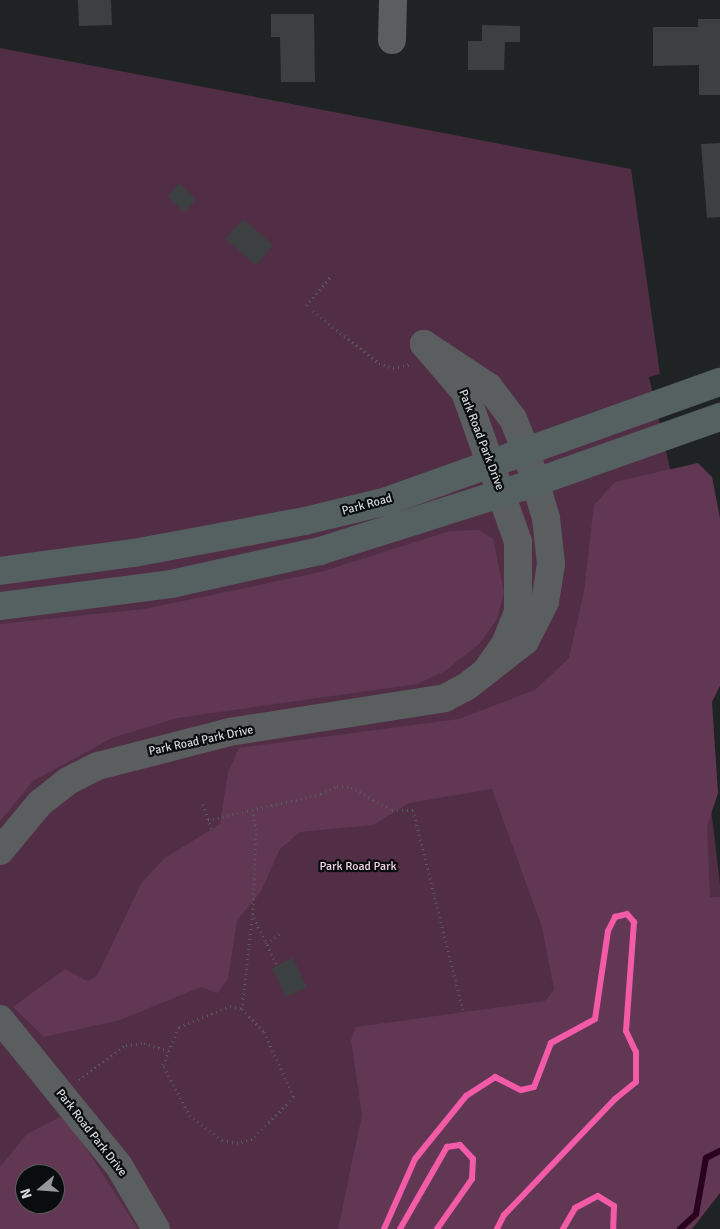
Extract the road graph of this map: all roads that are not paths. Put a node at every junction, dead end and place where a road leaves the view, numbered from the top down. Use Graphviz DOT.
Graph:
graph roads {
  1 [pos="393,0"];
  2 [pos="392,40"];
  3 [pos="720,382"];
  4 [pos="720,417"];
  5 [pos="526,451"];
  6 [pos="491,464"];
  7 [pos="536,482"];
  8 [pos="502,494"];
  9 [pos="0,571"];
  10 [pos="0,606"];
  11 [pos="486,670"];
  12 [pos="0,851"];
  13 [pos="0,1019"];
  14 [pos="156,1229"];
  1 -- 2 [label="street"];
  3 -- 5 [label="main road, Park Road"];
  4 -- 7 [label="main road"];
  5 -- 6 [label="main road, Park Road"];
  5 -- 6 [label="street, Park Road Park Drive"];
  5 -- 7 [label="street, Park Road Park Drive"];
  6 -- 8 [label="street, Park Road Park Drive"];
  6 -- 9 [label="main road, Park Road"];
  7 -- 8 [label="main road"];
  7 -- 11 [label="street, Park Road Park Drive"];
  8 -- 10 [label="main road"];
  8 -- 11 [label="street, Park Road Park Drive"];
  11 -- 12 [label="street, Park Road Park Drive"];
  13 -- 14 [label="street, Park Road Park Drive"];
}
